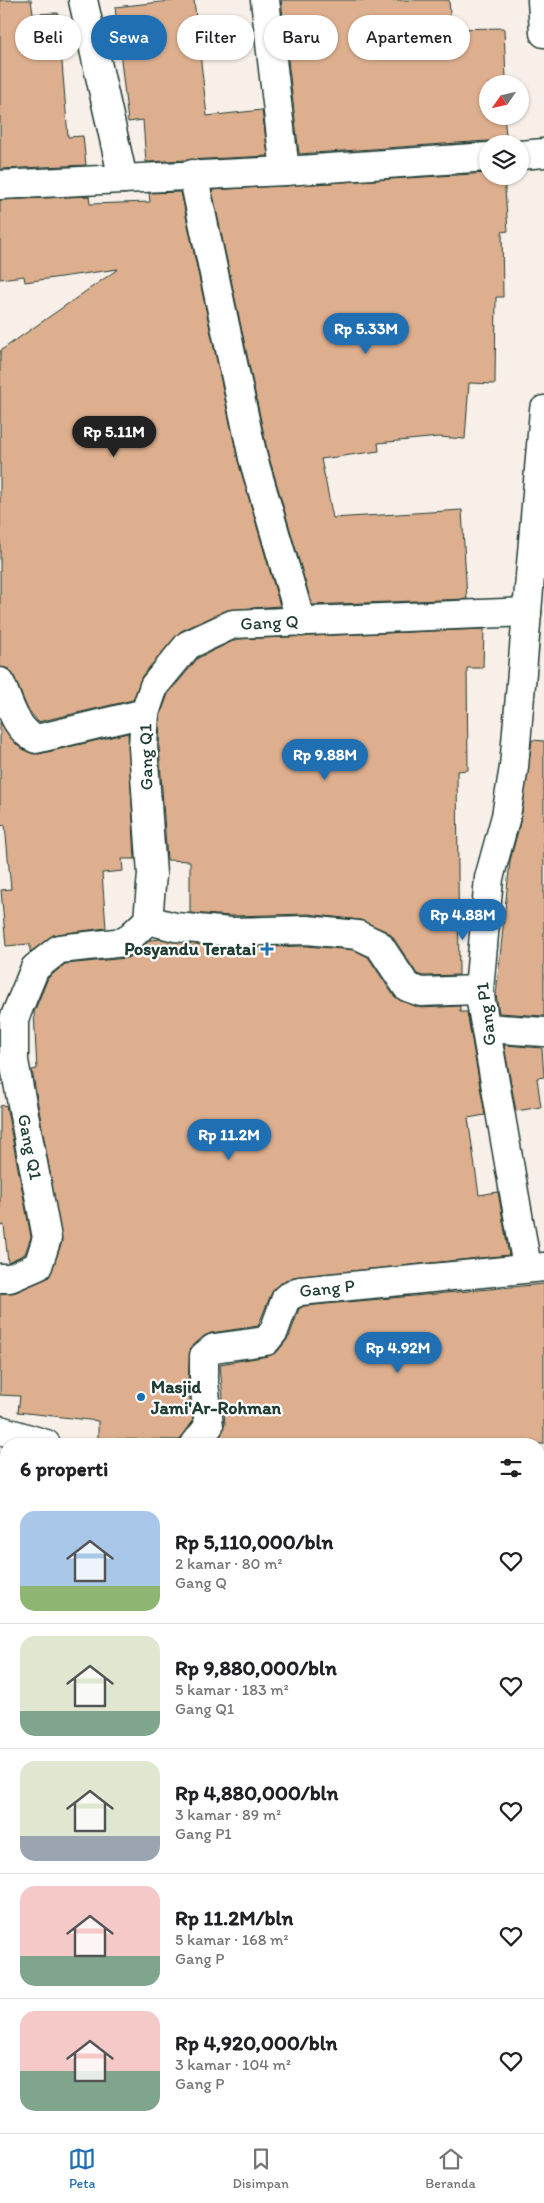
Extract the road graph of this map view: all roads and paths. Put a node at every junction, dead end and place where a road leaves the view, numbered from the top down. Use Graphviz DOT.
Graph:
graph roads {
  1 [pos="83,0"];
  2 [pos="265,0"];
  3 [pos="542,0"];
  4 [pos="544,33"];
  5 [pos="544,153"];
  6 [pos="529,154"];
  7 [pos="479,158"];
  8 [pos="285,171"];
  9 [pos="193,174"];
  10 [pos="123,179"];
  11 [pos="0,185"];
  12 [pos="544,410"];
  13 [pos="527,612"];
  14 [pos="301,622"];
  15 [pos="0,682"];
  16 [pos="145,712"];
  17 [pos="148,920"];
  18 [pos="479,990"];
  19 [pos="486,1028"];
  20 [pos="544,1032"];
  21 [pos="536,1267"];
  22 [pos="0,1278"];
  23 [pos="0,1430"];
  24 [pos="26,1438"];
  25 [pos="200,1438"];
  1 -- 10 [label="street"];
  2 -- 8 [label="street"];
  3 -- 4 [label="street"];
  5 -- 6 [label="street"];
  7 -- 8 [label="street"];
  8 -- 9 [label="street"];
  9 -- 10 [label="street"];
  9 -- 14 [label="street"];
  10 -- 11 [label="street"];
  12 -- 13 [label="street, Gang P1"];
  13 -- 14 [label="street, Gang Q"];
  13 -- 18 [label="street, Gang P1"];
  14 -- 16 [label="street, Gang Q"];
  15 -- 16 [label="street"];
  16 -- 17 [label="street, Gang Q1"];
  17 -- 18 [label="street"];
  17 -- 22 [label="street, Gang Q1"];
  18 -- 19 [label="street, Gang P1"];
  19 -- 20 [label="street"];
  19 -- 21 [label="street, Gang P1"];
  21 -- 25 [label="street, Gang P"];
  23 -- 24 [label="street"];
}
